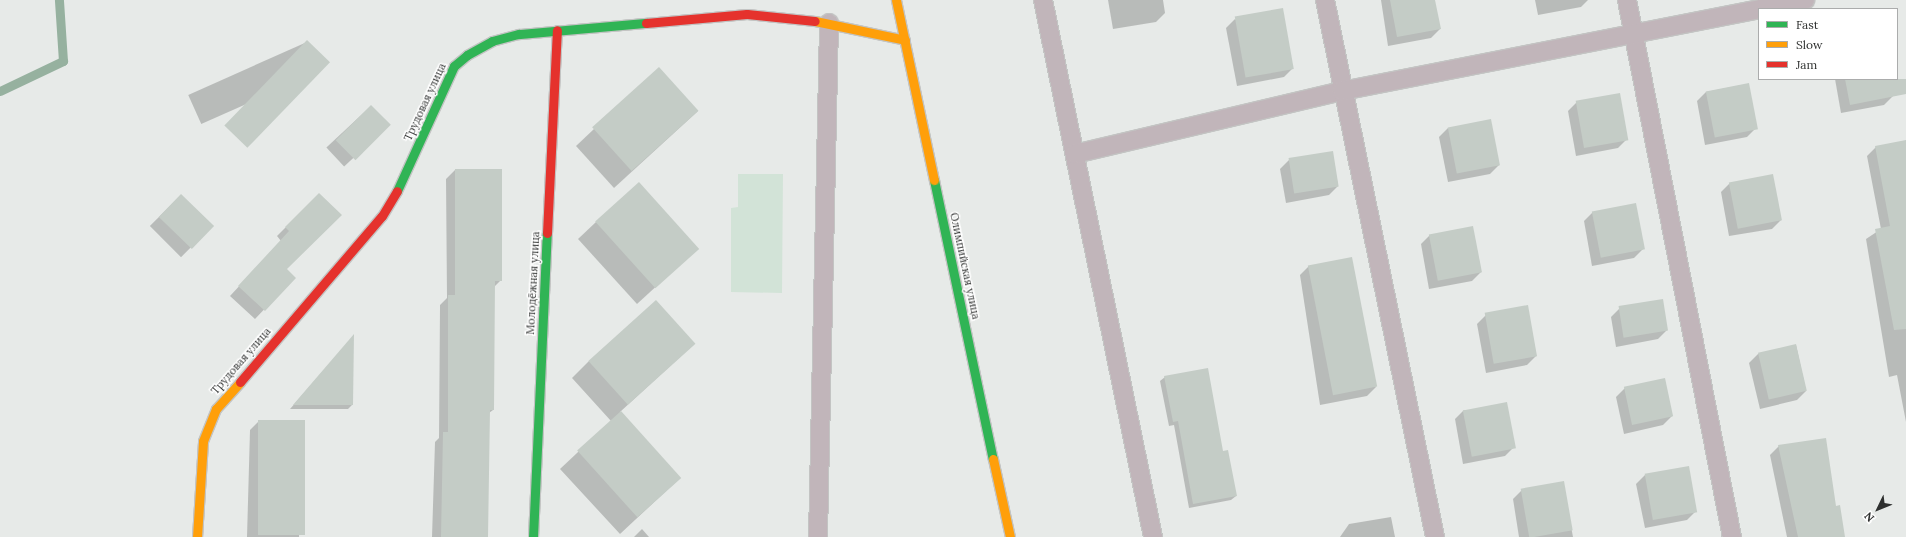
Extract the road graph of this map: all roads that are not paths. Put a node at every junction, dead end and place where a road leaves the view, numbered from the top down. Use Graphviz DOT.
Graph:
graph roads {
  1 [pos="896,0"];
  2 [pos="1042,0"];
  3 [pos="1325,0"];
  4 [pos="1626,0"];
  5 [pos="1805,0"];
  6 [pos="1763,8"];
  7 [pos="1758,9"];
  8 [pos="829,23"];
  9 [pos="557,30"];
  10 [pos="1633,33"];
  11 [pos="905,40"];
  12 [pos="1342,91"];
  13 [pos="1074,154"];
  14 [pos="197,537"];
  15 [pos="533,537"];
  16 [pos="818,537"];
  17 [pos="1010,537"];
  18 [pos="1154,537"];
  19 [pos="1435,537"];
  20 [pos="1732,537"];
  1 -- 11 [label="street, Олимпийская улица"];
  2 -- 13 [label="lane"];
  3 -- 12 [label="lane"];
  4 -- 10 [label="lane"];
  5 -- 6 [label="lane"];
  7 -- 10 [label="lane"];
  8 -- 9 [label="street, Трудовая улица"];
  8 -- 11 [label="street, Трудовая улица"];
  8 -- 16 [label="lane"];
  9 -- 14 [label="street, Трудовая улица"];
  9 -- 15 [label="street, Молодёжная улица"];
  10 -- 12 [label="lane"];
  10 -- 20 [label="lane"];
  11 -- 17 [label="street, Олимпийская улица"];
  12 -- 13 [label="lane"];
  12 -- 19 [label="lane"];
  13 -- 18 [label="lane"];
}
